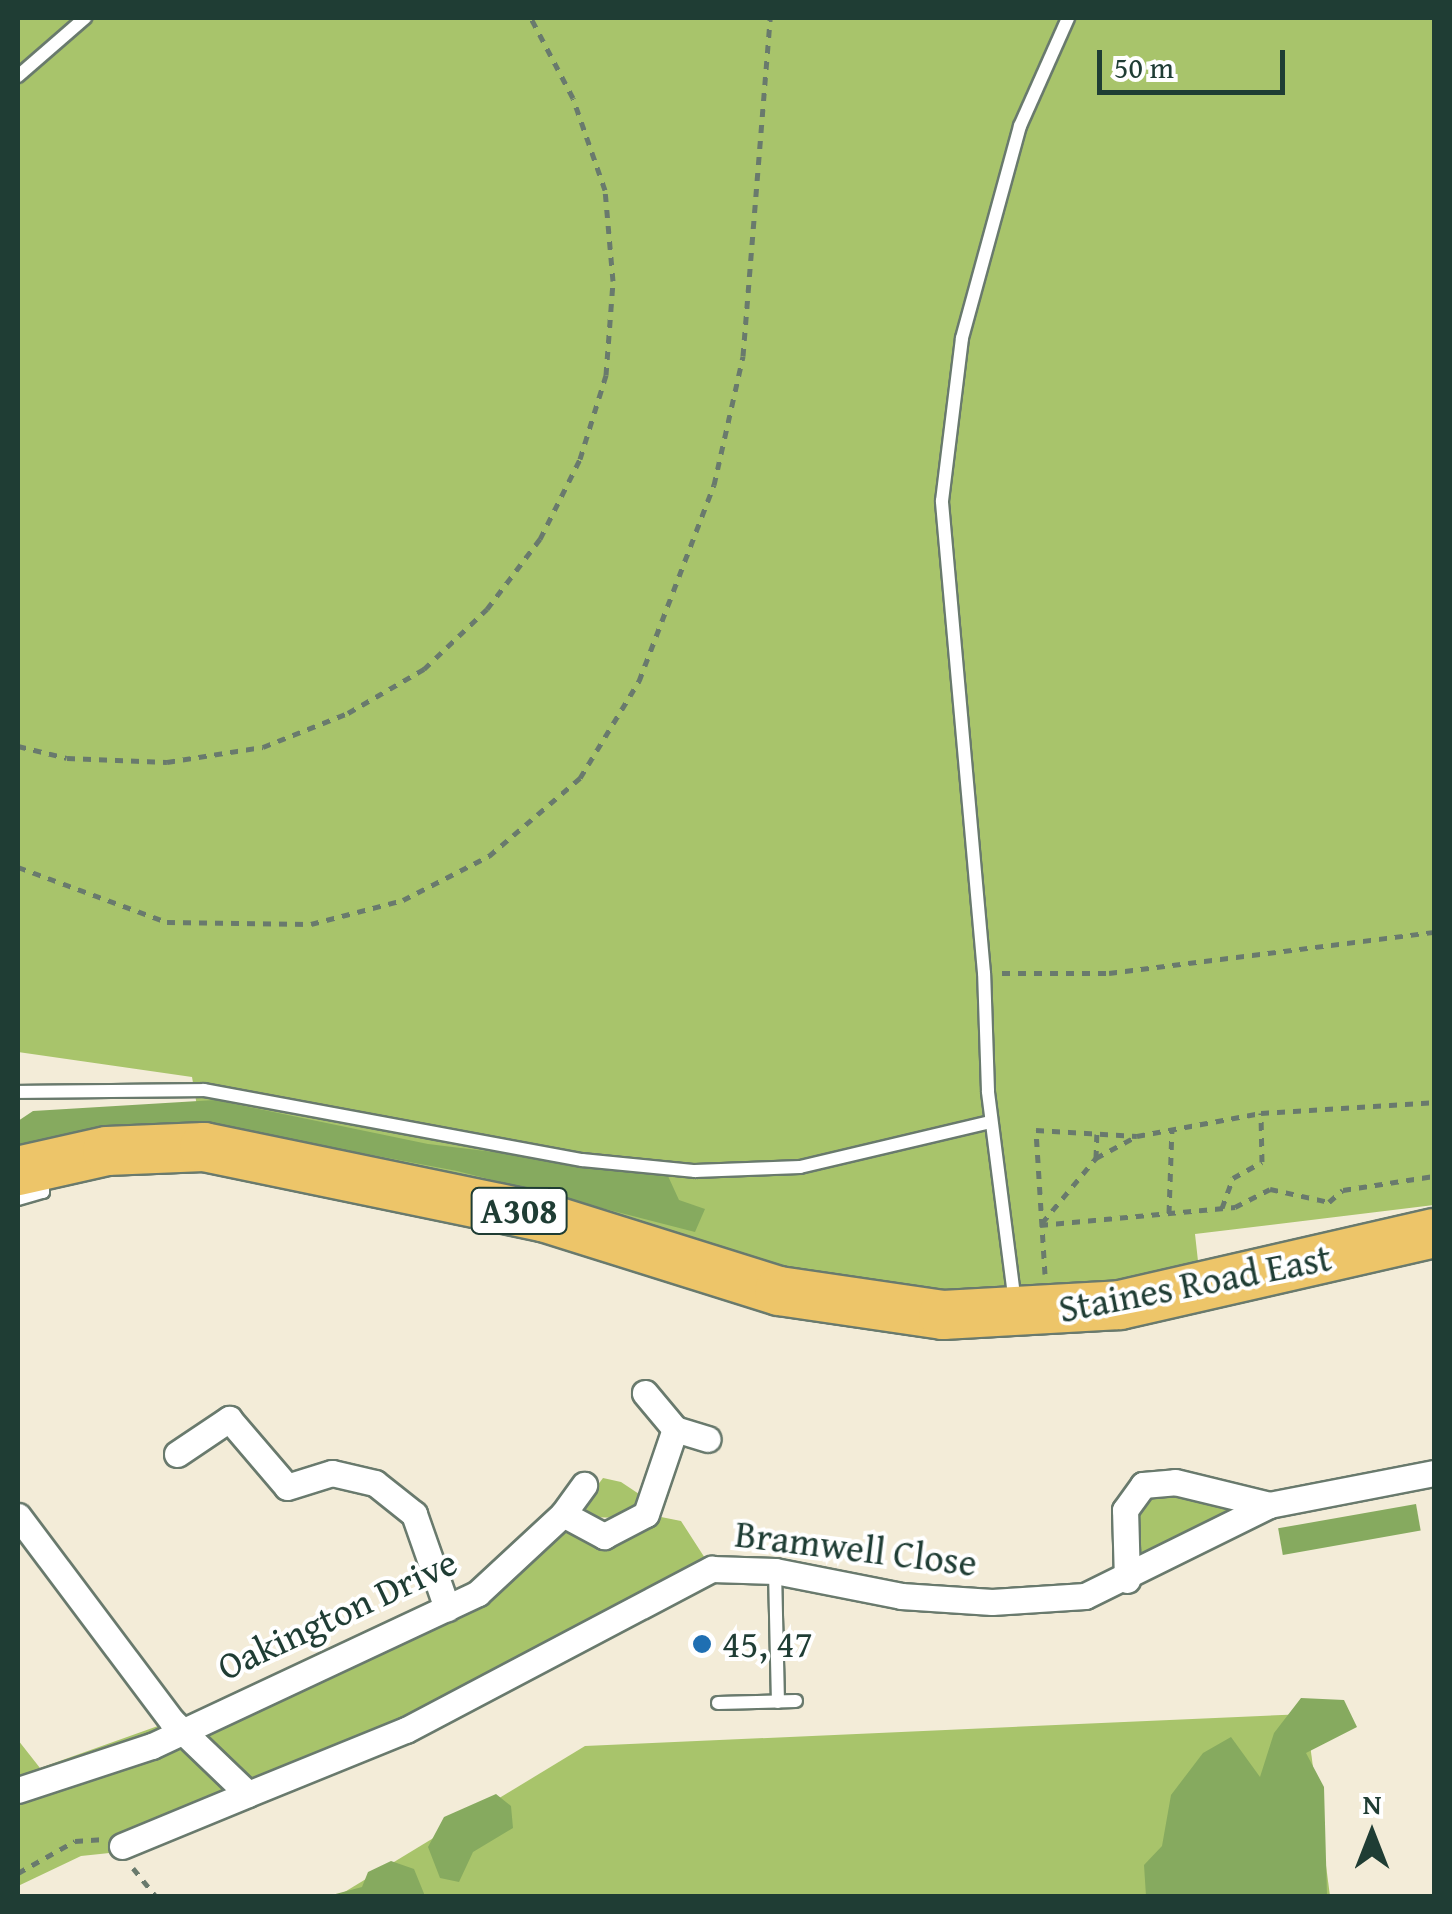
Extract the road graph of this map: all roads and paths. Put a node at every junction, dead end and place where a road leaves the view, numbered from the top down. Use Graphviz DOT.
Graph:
graph roads {
  1 [pos="85,18"];
  2 [pos="530,18"];
  3 [pos="770,18"];
  4 [pos="1068,18"];
  5 [pos="18,76"];
  6 [pos="18,746"];
  7 [pos="18,867"];
  8 [pos="1434,932"];
  9 [pos="984,974"];
  10 [pos="18,1092"];
  11 [pos="1434,1102"];
  12 [pos="1261,1113"];
  13 [pos="990,1122"];
  14 [pos="1172,1128"];
  15 [pos="1096,1134"];
  16 [pos="1137,1136"];
  17 [pos="1096,1158"];
  18 [pos="1434,1176"];
  19 [pos="26,1178"];
  20 [pos="1222,1208"];
  21 [pos="1169,1213"];
  22 [pos="1040,1225"];
  23 [pos="1434,1233"];
  24 [pos="1045,1277"];
  25 [pos="1016,1315"];
  26 [pos="645,1393"];
  27 [pos="675,1430"];
  28 [pos="708,1439"];
  29 [pos="178,1454"];
  30 [pos="1434,1473"];
  31 [pos="584,1485"];
  32 [pos="1269,1504"];
  33 [pos="563,1514"];
  34 [pos="18,1516"];
  35 [pos="775,1572"];
  36 [pos="1127,1580"];
  37 [pos="447,1608"];
  38 [pos="796,1701"];
  39 [pos="778,1702"];
  40 [pos="718,1703"];
  41 [pos="178,1728"];
  42 [pos="18,1790"];
  43 [pos="248,1794"];
  44 [pos="120,1846"];
  45 [pos="18,1873"];
  46 [pos="156,1896"];
  1 -- 5 [label="lane"];
  2 -- 6 [label="path"];
  3 -- 7 [label="path"];
  4 -- 9 [label="lane"];
  8 -- 9 [label="path"];
  9 -- 13 [label="lane"];
  10 -- 13 [label="lane"];
  11 -- 12 [label="path"];
  12 -- 14 [label="path"];
  12 -- 20 [label="path"];
  13 -- 25 [label="lane"];
  14 -- 16 [label="path"];
  14 -- 21 [label="path"];
  15 -- 16 [label="path"];
  15 -- 17 [label="path"];
  15 -- 22 [label="path"];
  16 -- 17 [label="path"];
  17 -- 22 [label="path"];
  18 -- 20 [label="path"];
  19 -- 25 [label="highway, Staines Road East / A308"];
  20 -- 21 [label="path"];
  21 -- 22 [label="path"];
  22 -- 24 [label="path"];
  23 -- 25 [label="highway, Staines Road East / A308"];
  26 -- 27 [label="street"];
  27 -- 28 [label="street"];
  27 -- 33 [label="street"];
  29 -- 37 [label="street"];
  30 -- 32 [label="street, Bramwell Close"];
  31 -- 33 [label="street, Oakington Drive"];
  32 -- 36 [label="street, Bramwell Close"];
  32 -- 36 [label="street, Bramwell Close"];
  33 -- 37 [label="street, Oakington Drive"];
  34 -- 41 [label="street"];
  35 -- 36 [label="street, Bramwell Close"];
  35 -- 39 [label="lane"];
  35 -- 43 [label="street, Bramwell Close"];
  37 -- 41 [label="street, Oakington Drive"];
  38 -- 39 [label="lane"];
  39 -- 40 [label="lane"];
  41 -- 42 [label="street, Oakington Drive"];
  41 -- 43 [label="street"];
  43 -- 44 [label="street"];
  44 -- 45 [label="path"];
  44 -- 46 [label="path"];
}
